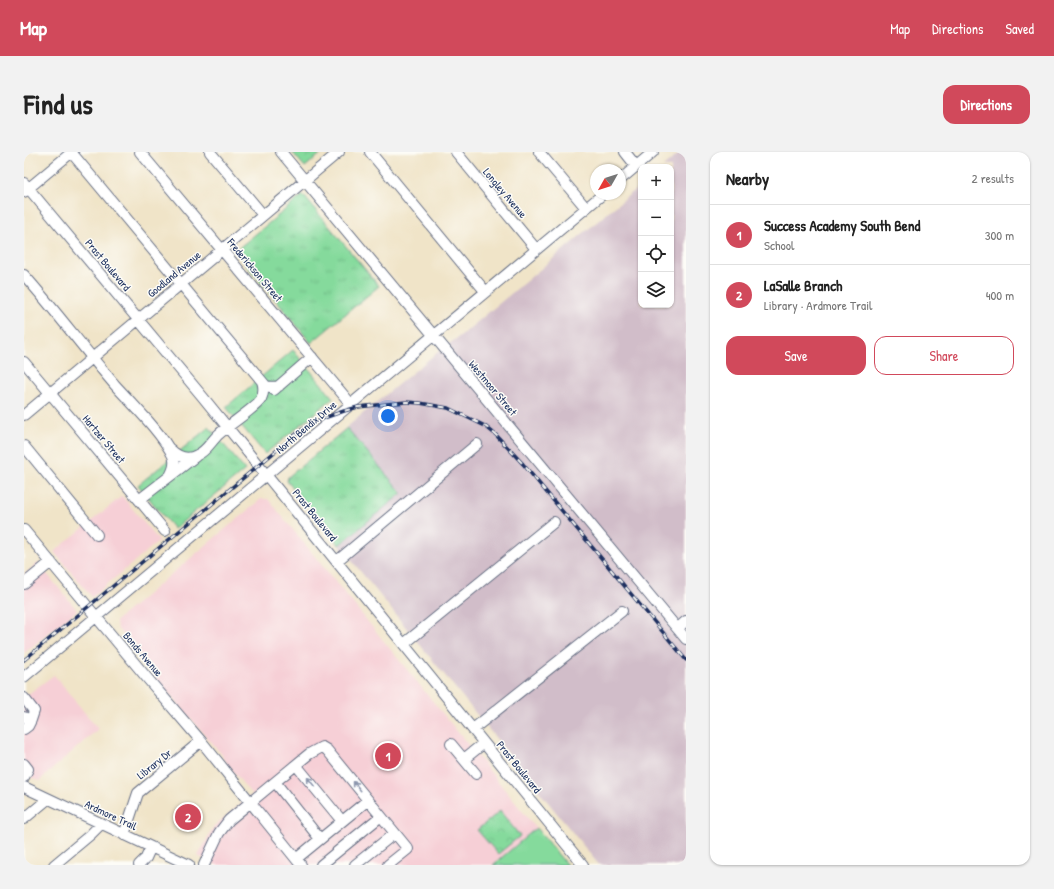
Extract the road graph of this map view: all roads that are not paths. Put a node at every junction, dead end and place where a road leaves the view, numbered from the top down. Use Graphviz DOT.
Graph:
graph roads {
  1 [pos="72,152"];
  2 [pos="140,152"];
  3 [pos="210,152"];
  4 [pos="281,152"];
  5 [pos="339,152"];
  6 [pos="370,152"];
  7 [pos="456,152"];
  8 [pos="539,152"];
  9 [pos="625,152"];
  10 [pos="653,152"];
  11 [pos="636,166"];
  12 [pos="626,175"];
  13 [pos="305,180"];
  14 [pos="25,188"];
  15 [pos="596,200"];
  16 [pos="586,208"];
  17 [pos="262,215"];
  18 [pos="536,249"];
  19 [pos="222,250"];
  20 [pos="24,275"];
  21 [pos="181,284"];
  22 [pos="485,291"];
  23 [pos="138,320"];
  24 [pos="433,334"];
  25 [pos="93,357"];
  26 [pos="312,357"];
  27 [pos="24,362"];
  28 [pos="262,381"];
  29 [pos="279,386"];
  30 [pos="50,393"];
  31 [pos="261,400"];
  32 [pos="351,404"];
  33 [pos="24,415"];
  34 [pos="227,427"];
  35 [pos="477,444"];
  36 [pos="24,446"];
  37 [pos="168,447"];
  38 [pos="196,456"];
  39 [pos="267,475"];
  40 [pos="170,476"];
  41 [pos="140,500"];
  42 [pos="554,522"];
  43 [pos="24,530"];
  44 [pos="165,531"];
  45 [pos="97,535"];
  46 [pos="337,561"];
  47 [pos="50,562"];
  48 [pos="24,584"];
  49 [pos="622,610"];
  50 [pos="96,617"];
  51 [pos="686,621"];
  52 [pos="678,628"];
  53 [pos="686,639"];
  54 [pos="404,644"];
  55 [pos="24,677"];
  56 [pos="24,698"];
  57 [pos="27,719"];
  58 [pos="24,729"];
  59 [pos="473,729"];
  60 [pos="201,741"];
  61 [pos="484,743"];
  62 [pos="451,744"];
  63 [pos="464,759"];
  64 [pos="24,764"];
  65 [pos="296,765"];
  66 [pos="476,774"];
  67 [pos="24,777"];
  68 [pos="275,782"];
  69 [pos="24,787"];
  70 [pos="48,799"];
  71 [pos="368,800"];
  72 [pos="251,802"];
  73 [pos="381,816"];
  74 [pos="24,819"];
  75 [pos="342,821"];
  76 [pos="101,824"];
  77 [pos="395,833"];
  78 [pos="124,835"];
  79 [pos="320,839"];
  80 [pos="151,847"];
  81 [pos="298,862"];
  82 [pos="54,865"];
  83 [pos="139,865"];
  84 [pos="189,865"];
  85 [pos="204,865"];
  86 [pos="321,865"];
  87 [pos="355,865"];
  88 [pos="388,865"];
  89 [pos="582,865"];
  1 -- 14 [label="street"];
  1 -- 21 [label="street"];
  2 -- 19 [label="street, Frederickson Street"];
  3 -- 17 [label="street"];
  4 -- 13 [label="street, Westmoor Street"];
  5 -- 13 [label="street, Goodland Avenue"];
  6 -- 22 [label="street"];
  7 -- 18 [label="street, Longley Avenue"];
  8 -- 16 [label="street"];
  9 -- 11 [label="street"];
  10 -- 11 [label="street"];
  11 -- 12 [label="street"];
  13 -- 17 [label="street, Goodland Avenue"];
  13 -- 24 [label="street, Westmoor Street"];
  14 -- 23 [label="street, Prast Boulevard"];
  15 -- 16 [label="street, North Bendix Drive"];
  16 -- 18 [label="street, North Bendix Drive"];
  17 -- 19 [label="street, Goodland Avenue"];
  18 -- 22 [label="street, North Bendix Drive"];
  19 -- 21 [label="street, Goodland Avenue"];
  19 -- 26 [label="street, Frederickson Street"];
  20 -- 25 [label="street"];
  21 -- 23 [label="street, Goodland Avenue"];
  21 -- 28 [label="street"];
  22 -- 24 [label="street, North Bendix Drive"];
  23 -- 25 [label="street, Goodland Avenue"];
  23 -- 34 [label="street, Prast Boulevard"];
  24 -- 32 [label="street, North Bendix Drive"];
  24 -- 52 [label="street, Westmoor Street"];
  25 -- 30 [label="street, Goodland Avenue"];
  25 -- 37 [label="street"];
  26 -- 29 [label="street"];
  26 -- 32 [label="street, Frederickson Street"];
  27 -- 30 [label="street, Hartzer Street"];
  28 -- 29 [label="street"];
  28 -- 31 [label="street"];
  29 -- 31 [label="street"];
  30 -- 33 [label="street, Goodland Avenue"];
  30 -- 41 [label="street, Hartzer Street"];
  31 -- 34 [label="street"];
  32 -- 39 [label="street, North Bendix Drive"];
  34 -- 38 [label="street"];
  34 -- 39 [label="street, Prast Boulevard"];
  35 -- 46 [label="street"];
  36 -- 45 [label="street"];
  37 -- 38 [label="street"];
  37 -- 40 [label="street"];
  38 -- 40 [label="street"];
  39 -- 46 [label="street, Prast Boulevard"];
  39 -- 50 [label="street, North Bendix Drive"];
  40 -- 41 [label="street"];
  41 -- 44 [label="street, Hartzer Street"];
  42 -- 54 [label="street"];
  43 -- 47 [label="street, Bonds Avenue"];
  46 -- 54 [label="street, Prast Boulevard"];
  47 -- 48 [label="street"];
  47 -- 50 [label="street, Bonds Avenue"];
  49 -- 59 [label="street"];
  50 -- 55 [label="street, North Bendix Drive"];
  50 -- 60 [label="street, Bonds Avenue"];
  51 -- 52 [label="street"];
  52 -- 53 [label="street, Westmoor Street"];
  54 -- 59 [label="street, Prast Boulevard"];
  56 -- 57 [label="street"];
  57 -- 58 [label="street"];
  59 -- 61 [label="street, Prast Boulevard"];
  60 -- 72 [label="street, Bonds Avenue"];
  60 -- 78 [label="street, Library Dr"];
  61 -- 63 [label="street"];
  61 -- 89 [label="street, Prast Boulevard"];
  62 -- 63 [label="street"];
  63 -- 66 [label="street"];
  64 -- 67 [label="street"];
  65 -- 68 [label="street"];
  71 -- 65 [label="street, one-way"];
  75 -- 65 [label="street, one-way"];
  68 -- 72 [label="street"];
  68 -- 79 [label="street"];
  69 -- 70 [label="street, Ardmore Trail"];
  70 -- 74 [label="street"];
  70 -- 76 [label="street, Ardmore Trail"];
  71 -- 73 [label="street"];
  71 -- 75 [label="street"];
  72 -- 81 [label="street, Bonds Avenue"];
  72 -- 85 [label="street"];
  73 -- 77 [label="street"];
  73 -- 86 [label="street"];
  75 -- 79 [label="street"];
  76 -- 78 [label="street, Ardmore Trail"];
  76 -- 82 [label="street"];
  77 -- 87 [label="street"];
  77 -- 88 [label="street"];
  78 -- 80 [label="street, Ardmore Trail"];
  79 -- 81 [label="street"];
  80 -- 83 [label="street"];
  80 -- 84 [label="street, Ardmore Trail"];
}
